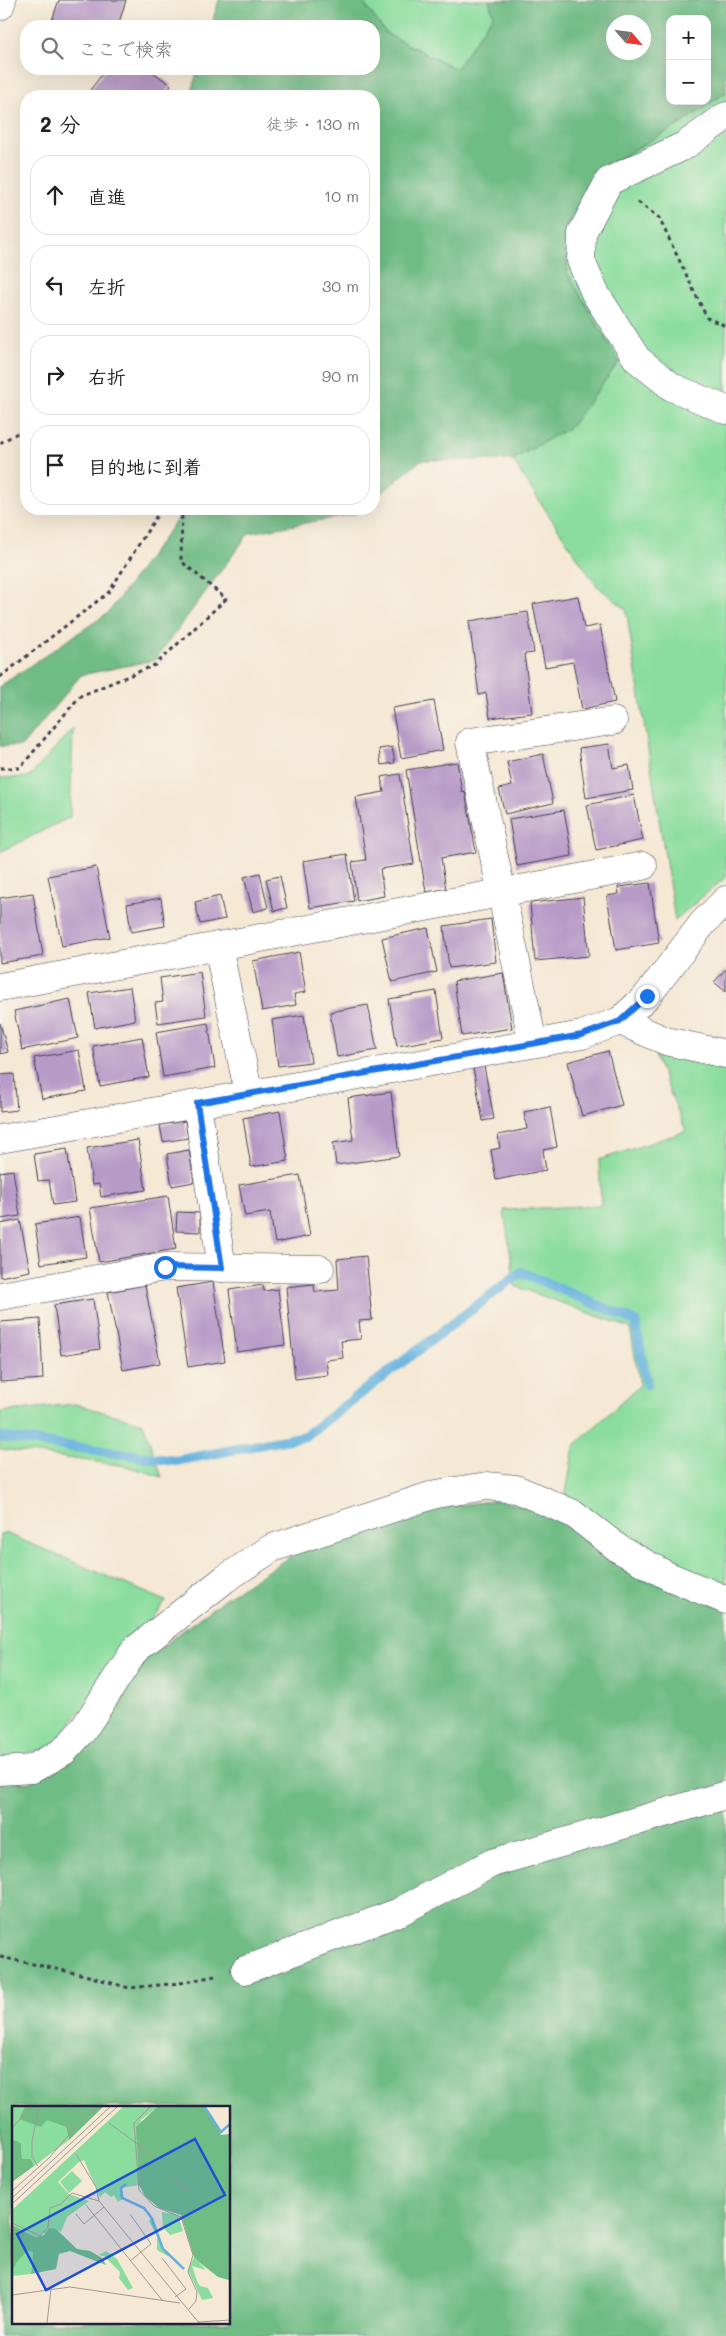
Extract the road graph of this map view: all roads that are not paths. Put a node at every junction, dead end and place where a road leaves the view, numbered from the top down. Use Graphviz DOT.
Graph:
graph roads {
  1 [pos="2,0"];
  2 [pos="0,6"];
  3 [pos="726,116"];
  4 [pos="726,410"];
  5 [pos="613,721"];
  6 [pos="643,866"];
  7 [pos="502,893"];
  8 [pos="726,900"];
  9 [pos="218,946"];
  10 [pos="0,986"];
  11 [pos="620,1021"];
  12 [pos="533,1043"];
  13 [pos="726,1054"];
  14 [pos="249,1094"];
  15 [pos="197,1103"];
  16 [pos="0,1139"];
  17 [pos="222,1268"];
  18 [pos="320,1269"];
  19 [pos="0,1296"];
  20 [pos="726,1600"];
  21 [pos="0,1771"];
  22 [pos="726,1795"];
  23 [pos="245,1970"];
  1 -- 2 [label="street"];
  3 -- 4 [label="street"];
  5 -- 7 [label="street"];
  6 -- 7 [label="street"];
  7 -- 9 [label="street"];
  7 -- 12 [label="street"];
  8 -- 11 [label="street"];
  9 -- 10 [label="street"];
  9 -- 14 [label="street"];
  11 -- 12 [label="street"];
  11 -- 13 [label="street"];
  12 -- 14 [label="street"];
  14 -- 15 [label="street"];
  15 -- 16 [label="street"];
  15 -- 17 [label="street"];
  17 -- 18 [label="street"];
  17 -- 19 [label="street"];
  20 -- 21 [label="street"];
  22 -- 23 [label="street"];
}
